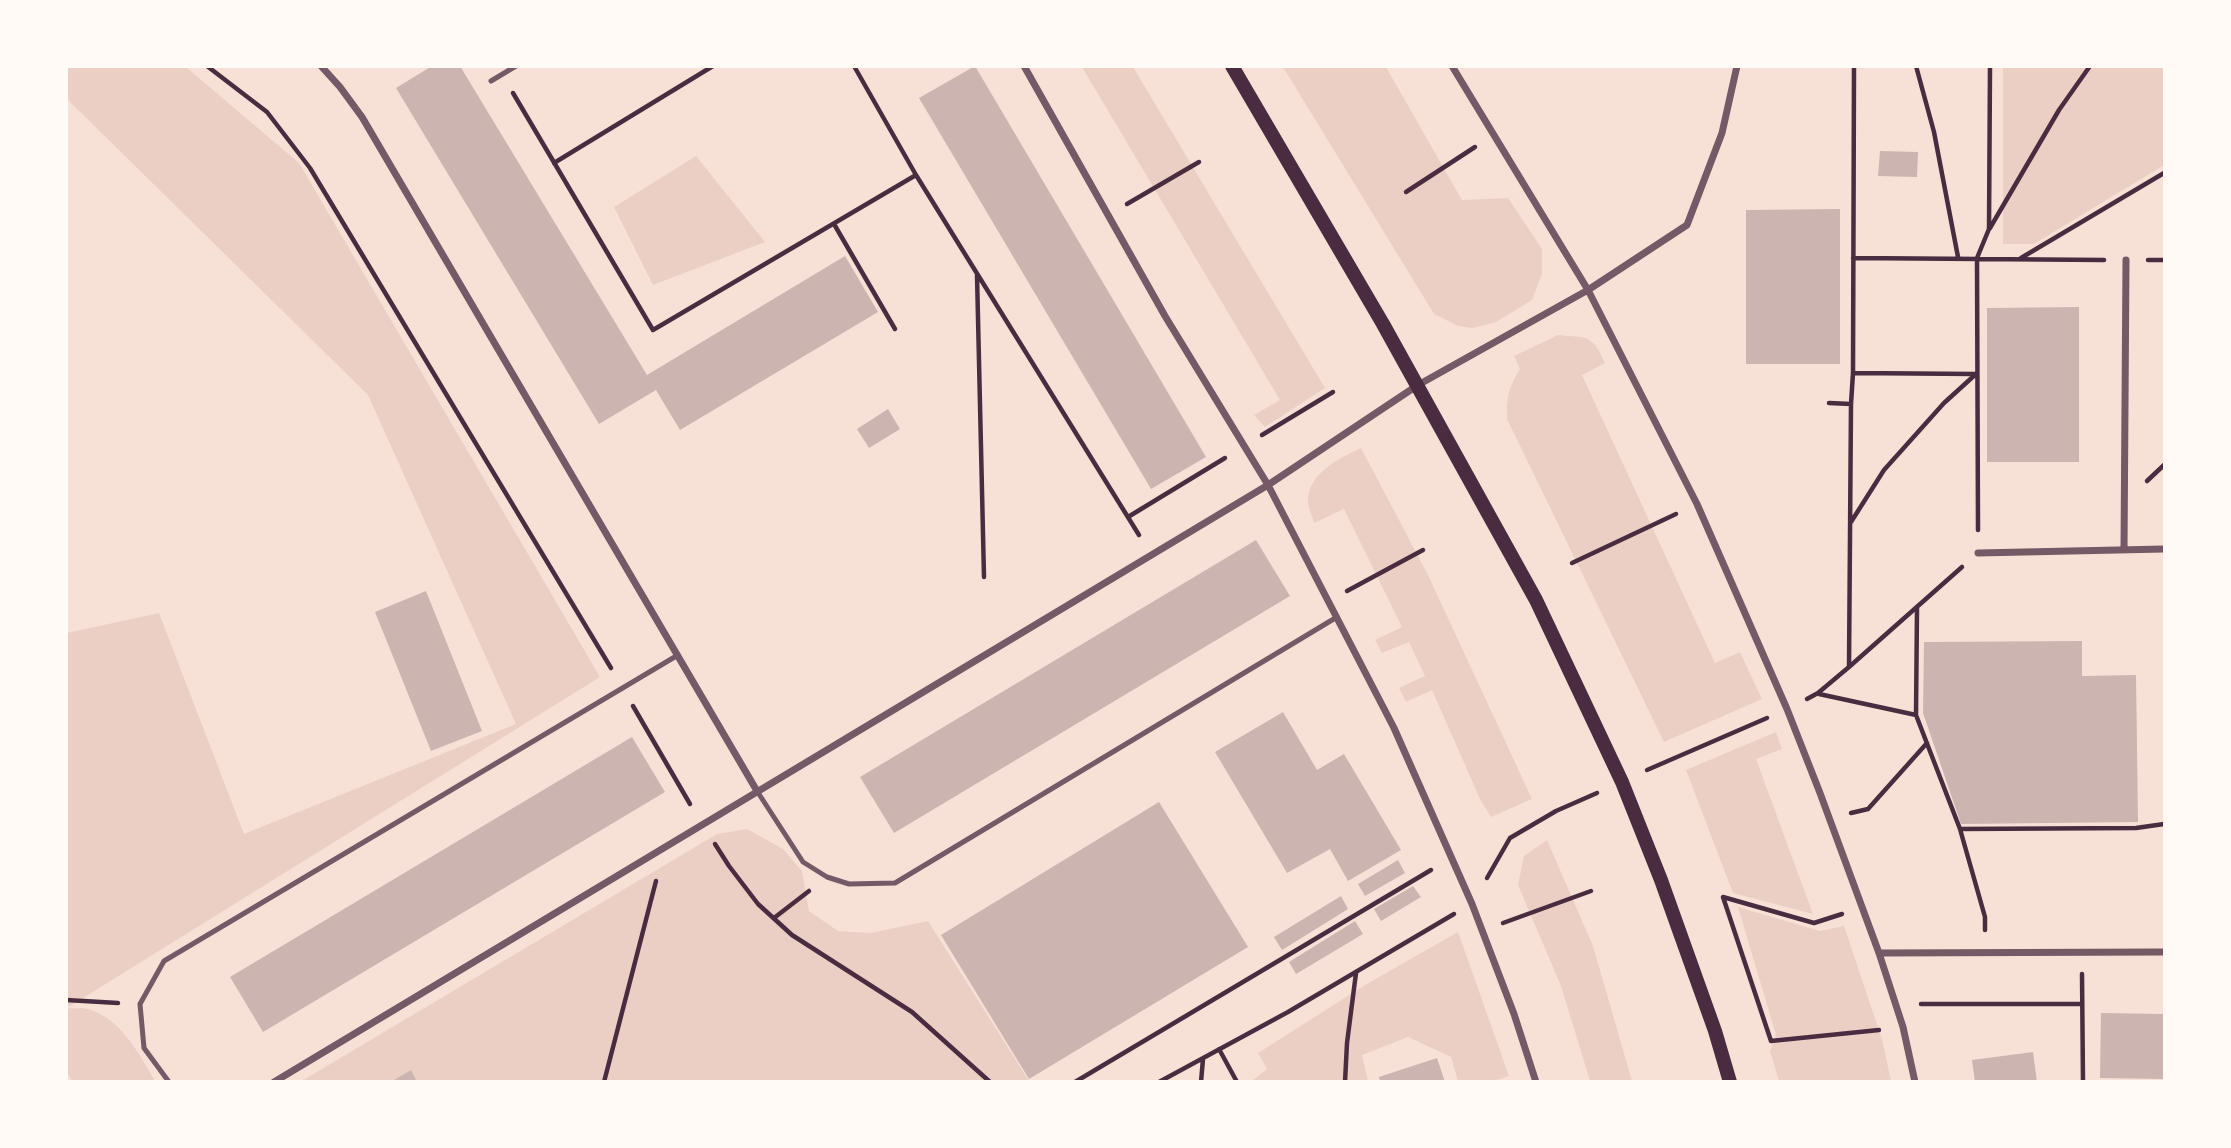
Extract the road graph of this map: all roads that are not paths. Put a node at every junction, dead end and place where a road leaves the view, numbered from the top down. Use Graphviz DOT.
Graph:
graph roads {
  1 [pos="321,66"];
  2 [pos="516,66"];
  3 [pos="1024,66"];
  4 [pos="1232,66"];
  5 [pos="1452,66"];
  6 [pos="1737,66"];
  7 [pos="491,81"];
  8 [pos="2126,260"];
  9 [pos="1588,290"];
  10 [pos="1418,385"];
  11 [pos="1268,485"];
  12 [pos="2165,549"];
  13 [pos="2124,550"];
  14 [pos="1978,553"];
  15 [pos="1337,617"];
  16 [pos="678,655"];
  17 [pos="757,791"];
  18 [pos="2165,952"];
  19 [pos="1880,953"];
  20 [pos="169,1082"];
  21 [pos="274,1082"];
  22 [pos="1536,1082"];
  23 [pos="1730,1082"];
  24 [pos="1915,1082"];
  1 -- 16 [label="street"];
  2 -- 7 [label="lane"];
  3 -- 11 [label="street"];
  4 -- 10 [label="main road"];
  5 -- 9 [label="street"];
  6 -- 9 [label="street"];
  8 -- 13 [label="street"];
  9 -- 10 [label="street"];
  9 -- 19 [label="street"];
  10 -- 11 [label="street"];
  10 -- 23 [label="main road"];
  11 -- 15 [label="street"];
  11 -- 17 [label="street"];
  12 -- 13 [label="street"];
  13 -- 14 [label="street"];
  15 -- 17 [label="lane"];
  15 -- 22 [label="street"];
  16 -- 17 [label="street"];
  16 -- 20 [label="lane"];
  17 -- 21 [label="street"];
  18 -- 19 [label="street"];
  19 -- 24 [label="street"];
}
